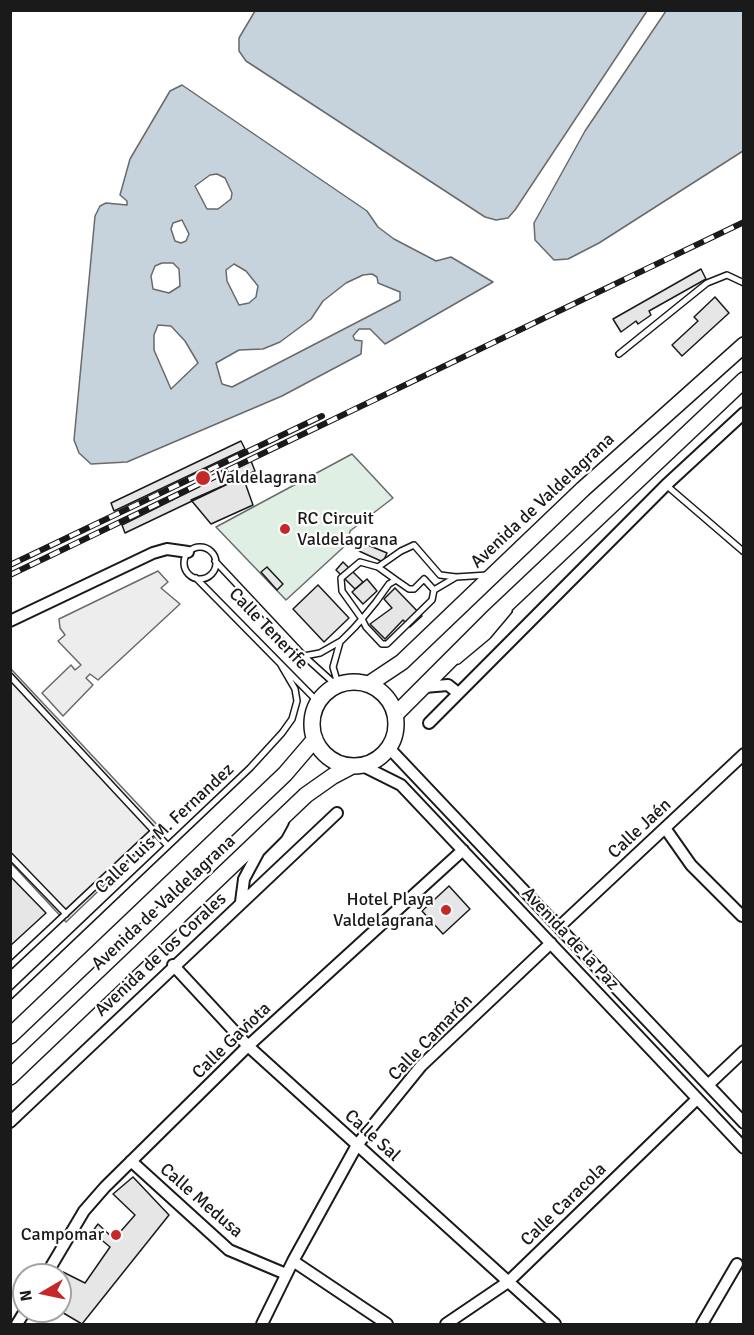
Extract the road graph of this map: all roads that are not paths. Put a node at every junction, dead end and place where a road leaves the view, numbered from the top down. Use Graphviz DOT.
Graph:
graph roads {
  1 [pos="743,281"];
  2 [pos="744,345"];
  3 [pos="619,354"];
  4 [pos="744,380"];
  5 [pos="744,413"];
  6 [pos="666,485"];
  7 [pos="188,552"];
  8 [pos="744,552"];
  9 [pos="215,561"];
  10 [pos="378,567"];
  11 [pos="493,574"];
  12 [pos="456,577"];
  13 [pos="196,578"];
  14 [pos="396,580"];
  15 [pos="434,590"];
  16 [pos="362,619"];
  17 [pos="10,621"];
  18 [pos="341,641"];
  19 [pos="304,656"];
  20 [pos="281,665"];
  21 [pos="10,675"];
  22 [pos="369,684"];
  23 [pos="337,685"];
  24 [pos="424,687"];
  25 [pos="458,693"];
  26 [pos="318,702"];
  27 [pos="396,714"];
  28 [pos="429,723"];
  29 [pos="315,739"];
  30 [pos="389,748"];
  31 [pos="744,754"];
  32 [pos="358,766"];
  33 [pos="337,813"];
  34 [pos="287,816"];
  35 [pos="665,828"];
  36 [pos="154,831"];
  37 [pos="168,846"];
  38 [pos="463,850"];
  39 [pos="10,856"];
  40 [pos="241,902"];
  41 [pos="66,914"];
  42 [pos="742,916"];
  43 [pos="559,927"];
  44 [pos="551,943"];
  45 [pos="173,965"];
  46 [pos="10,966"];
  47 [pos="10,996"];
  48 [pos="10,1036"];
  49 [pos="248,1046"];
  50 [pos="744,1051"];
  51 [pos="10,1077"];
  52 [pos="708,1085"];
  53 [pos="697,1099"];
  54 [pos="10,1122"];
  55 [pos="744,1123"];
  56 [pos="357,1145"];
  57 [pos="744,1148"];
  58 [pos="131,1161"];
  59 [pos="293,1261"];
  60 [pos="53,1263"];
  61 [pos="737,1264"];
  62 [pos="286,1274"];
  63 [pos="508,1282"];
  64 [pos="262,1324"];
  65 [pos="387,1324"];
  66 [pos="446,1324"];
  67 [pos="555,1324"];
  68 [pos="702,1324"];
  1 -- 3 [label="lane"];
  2 -- 11 [label="main road, Avenida de Valdelagrana"];
  4 -- 24 [label="main road"];
  5 -- 6 [label="street"];
  6 -- 8 [label="lane"];
  6 -- 25 [label="street"];
  7 -- 9 [label="lane"];
  7 -- 13 [label="lane"];
  7 -- 17 [label="street"];
  9 -- 13 [label="lane"];
  9 -- 19 [label="lane, Calle Tenerife"];
  10 -- 12 [label="lane"];
  10 -- 14 [label="lane"];
  10 -- 16 [label="lane"];
  11 -- 12 [label="lane"];
  11 -- 22 [label="main road, Avenida de Valdelagrana"];
  12 -- 15 [label="lane"];
  13 -- 20 [label="lane, Calle Tenerife"];
  14 -- 15 [label="lane"];
  14 -- 16 [label="lane"];
  15 -- 16 [label="lane"];
  16 -- 18 [label="lane"];
  18 -- 19 [label="lane"];
  18 -- 23 [label="lane"];
  19 -- 23 [label="lane, Calle Tenerife"];
  20 -- 26 [label="lane, Calle Tenerife"];
  20 -- 37 [label="lane, Calle Luis M. Fernandez"];
  21 -- 36 [label="lane"];
  22 -- 23 [label="main road"];
  22 -- 27 [label="main road"];
  23 -- 26 [label="main road"];
  24 -- 25 [label="street"];
  24 -- 27 [label="main road"];
  25 -- 28 [label="street"];
  26 -- 29 [label="main road"];
  27 -- 30 [label="main road"];
  29 -- 32 [label="main road"];
  29 -- 48 [label="main road, Avenida de Valdelagrana"];
  30 -- 32 [label="main road"];
  30 -- 43 [label="street, Avenida de la Paz"];
  31 -- 35 [label="street, Calle Jaén"];
  32 -- 34 [label="main road, Avenida de Valdelagrana"];
  32 -- 38 [label="street, Avenida de la Paz"];
  33 -- 40 [label="street, Avenida de los Corales"];
  34 -- 40 [label="street"];
  34 -- 51 [label="main road, Avenida de Valdelagrana"];
  35 -- 42 [label="street"];
  35 -- 43 [label="street, Calle Jaén"];
  36 -- 37 [label="lane"];
  36 -- 41 [label="lane"];
  37 -- 47 [label="lane, Calle Luis M. Fernandez"];
  38 -- 44 [label="street, Avenida de la Paz"];
  38 -- 49 [label="street, Calle Gaviota"];
  39 -- 41 [label="lane"];
  40 -- 45 [label="street, Avenida de los Corales"];
  41 -- 46 [label="lane"];
  43 -- 52 [label="street, Avenida de la Paz"];
  44 -- 53 [label="street, Avenida de la Paz"];
  44 -- 56 [label="street, Calle Camarón"];
  45 -- 49 [label="street, Calle Sal"];
  45 -- 54 [label="street, Avenida de los Corales"];
  49 -- 56 [label="street, Calle Sal"];
  49 -- 58 [label="street, Calle Gaviota"];
  50 -- 52 [label="street"];
  52 -- 55 [label="street, Avenida de la Paz"];
  53 -- 57 [label="street, Avenida de la Paz"];
  53 -- 63 [label="street, Calle Caracola"];
  56 -- 59 [label="street, Calle Camarón"];
  56 -- 63 [label="street, Calle Sal"];
  58 -- 60 [label="street, Calle Gaviota"];
  58 -- 62 [label="street, Calle Medusa"];
  59 -- 62 [label="street, Calle Camarón"];
  59 -- 65 [label="street"];
  61 -- 68 [label="street"];
  62 -- 64 [label="street, Calle Camarón"];
  63 -- 66 [label="street, Calle Caracola"];
  63 -- 67 [label="street, Calle Sal"];
}
